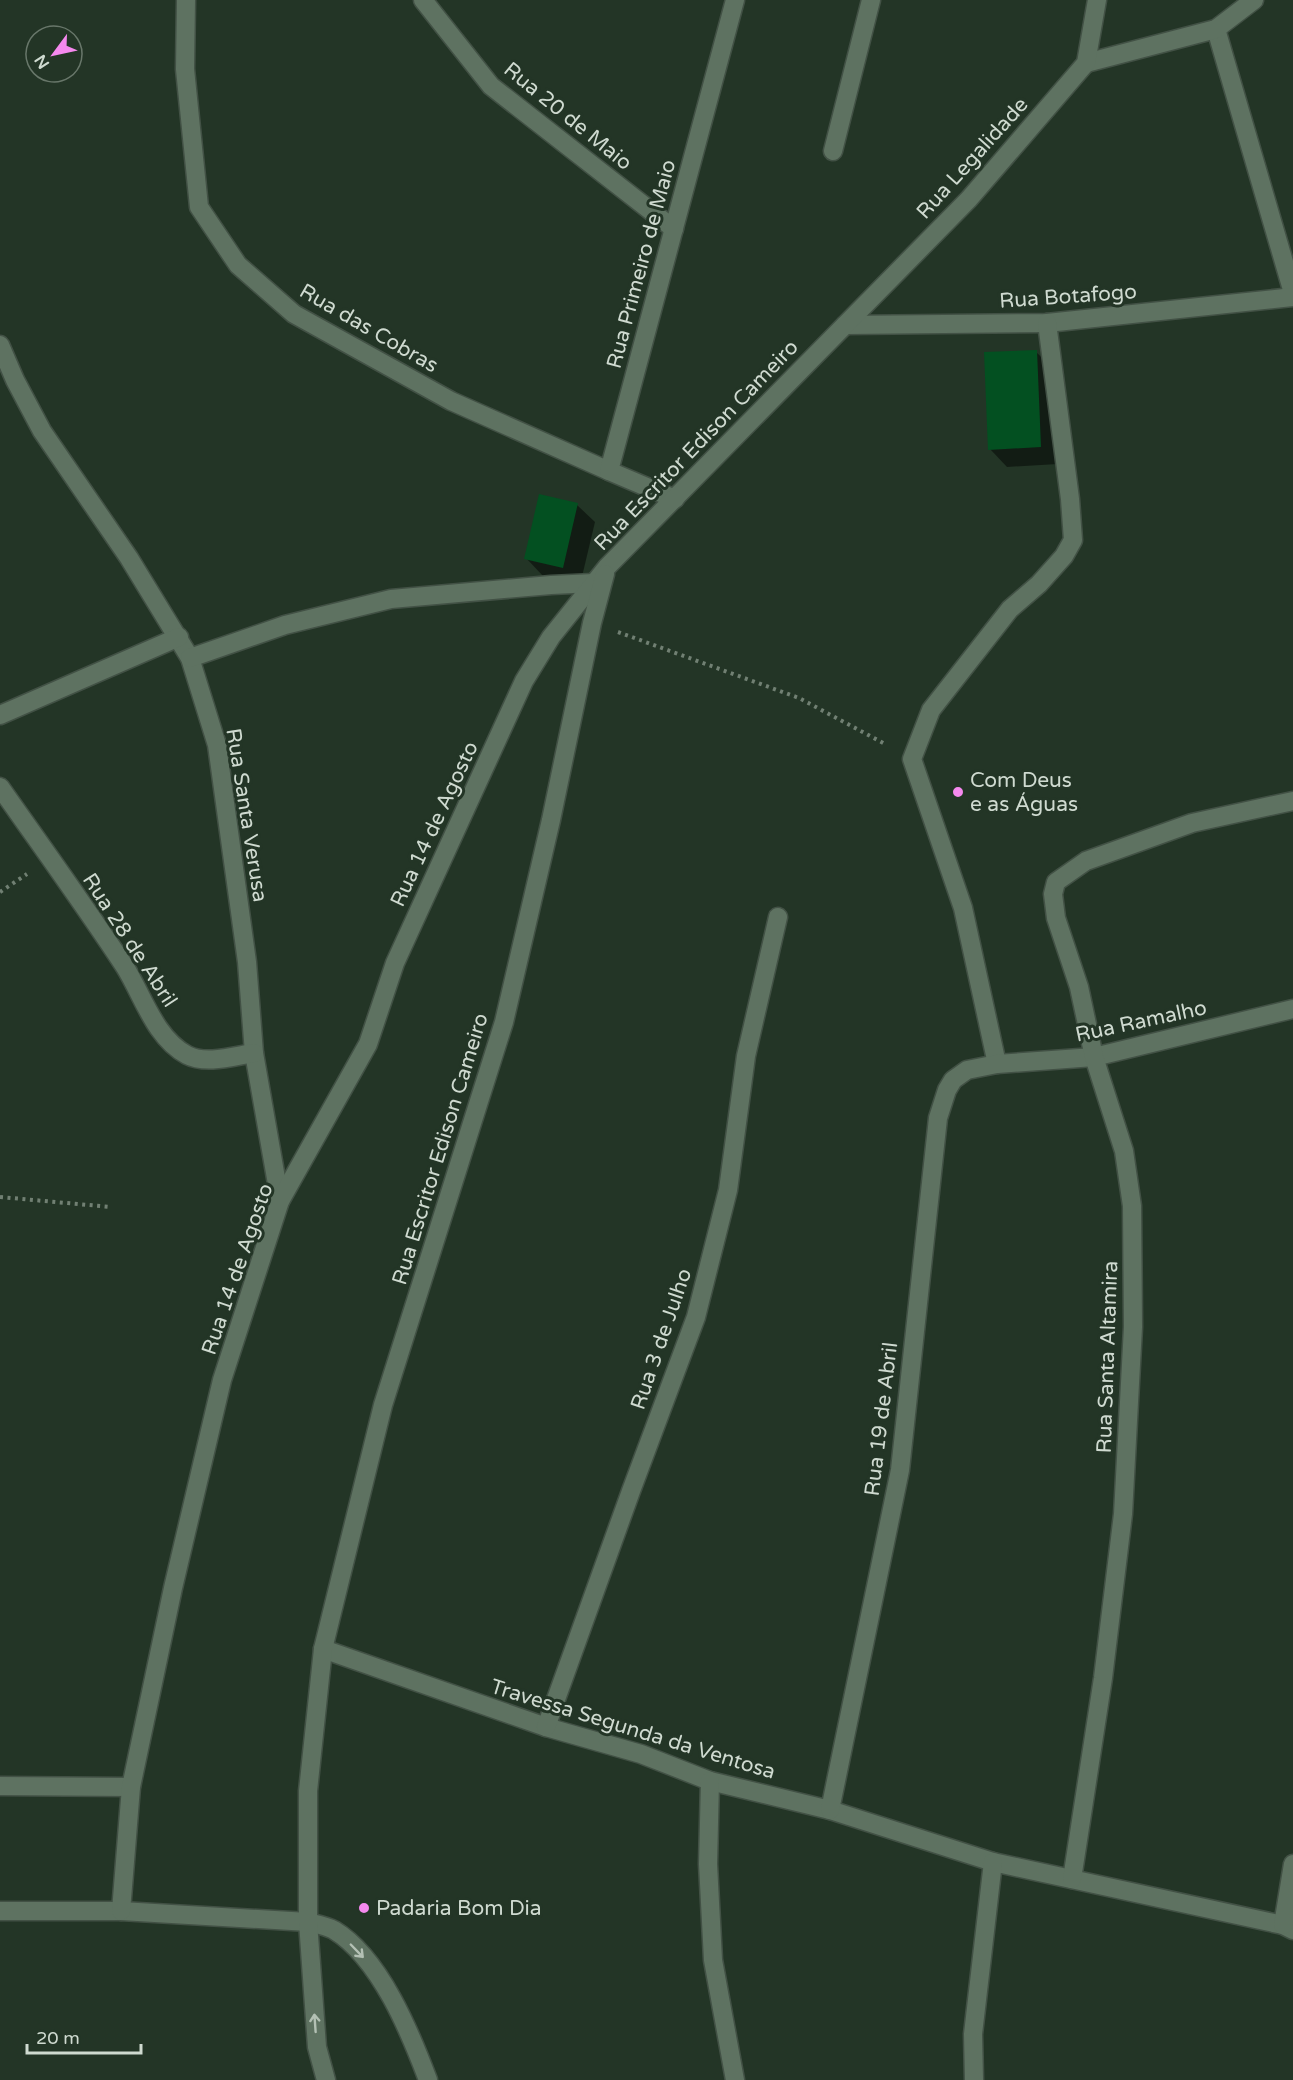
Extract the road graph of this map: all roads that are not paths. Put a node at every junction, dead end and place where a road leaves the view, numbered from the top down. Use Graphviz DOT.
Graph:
graph roads {
  1 [pos="186,0"];
  2 [pos="423,0"];
  3 [pos="735,0"];
  4 [pos="871,0"];
  5 [pos="1097,0"];
  6 [pos="1254,0"];
  7 [pos="1216,29"];
  8 [pos="1086,63"];
  9 [pos="832,152"];
  10 [pos="674,228"];
  11 [pos="1293,295"];
  12 [pos="1047,324"];
  13 [pos="845,325"];
  14 [pos="0,345"];
  15 [pos="609,471"];
  16 [pos="675,499"];
  17 [pos="607,567"];
  18 [pos="594,583"];
  19 [pos="179,637"];
  20 [pos="190,658"];
  21 [pos="0,715"];
  22 [pos="0,787"];
  23 [pos="1293,801"];
  24 [pos="778,916"];
  25 [pos="1293,1009"];
  26 [pos="254,1053"];
  27 [pos="1094,1058"];
  28 [pos="997,1064"];
  29 [pos="280,1201"];
  30 [pos="322,1649"];
  31 [pos="546,1727"];
  32 [pos="711,1781"];
  33 [pos="0,1786"];
  34 [pos="131,1788"];
  35 [pos="830,1810"];
  36 [pos="993,1862"];
  37 [pos="1293,1864"];
  38 [pos="1072,1879"];
  39 [pos="0,1911"];
  40 [pos="121,1911"];
  41 [pos="308,1922"];
  42 [pos="1288,1928"];
  43 [pos="326,2080"];
  44 [pos="428,2080"];
  45 [pos="735,2080"];
  46 [pos="974,2080"];
  1 -- 15 [label="street, Rua das Cobras"];
  2 -- 10 [label="street, Rua 20 de Maio"];
  3 -- 10 [label="street, Rua Primeiro de Maio"];
  4 -- 9 [label="street"];
  5 -- 8 [label="street"];
  6 -- 7 [label="street"];
  7 -- 8 [label="street"];
  7 -- 11 [label="street"];
  8 -- 13 [label="street, Rua Legalidade"];
  10 -- 15 [label="street, Rua Primeiro de Maio"];
  11 -- 12 [label="street, Rua Botafogo"];
  12 -- 13 [label="street, Rua Botafogo"];
  12 -- 28 [label="street"];
  13 -- 16 [label="street, Rua Escritor Edison Cameiro"];
  14 -- 19 [label="street, Rua Santa Verusa"];
  15 -- 16 [label="street"];
  16 -- 17 [label="street, Rua Escritor Edison Cameiro"];
  17 -- 18 [label="street, Rua 14 de Agosto"];
  17 -- 30 [label="street, Rua Escritor Edison Cameiro"];
  18 -- 20 [label="street"];
  18 -- 29 [label="street, Rua 14 de Agosto"];
  19 -- 20 [label="street, Rua Santa Verusa"];
  19 -- 21 [label="street"];
  20 -- 26 [label="street, Rua Santa Verusa"];
  22 -- 26 [label="street, Rua 28 de Abril"];
  23 -- 27 [label="street, Rua Santa Altamira"];
  24 -- 31 [label="street, Rua 3 de Julho"];
  25 -- 27 [label="street, Rua Ramalho"];
  26 -- 29 [label="street, Rua Santa Verusa"];
  27 -- 28 [label="street, Rua Ramalho"];
  27 -- 38 [label="street, Rua Santa Altamira"];
  28 -- 35 [label="street, Rua 19 de Abril"];
  29 -- 34 [label="street, Rua 14 de Agosto"];
  30 -- 31 [label="street, Travessa Segunda da Ventosa"];
  30 -- 41 [label="street, Rua Escritor Edison Cameiro"];
  31 -- 32 [label="street, Travessa Segunda da Ventosa"];
  32 -- 35 [label="street, Travessa Segunda da Ventosa"];
  32 -- 45 [label="street"];
  33 -- 34 [label="street"];
  34 -- 40 [label="street, Rua 14 de Agosto"];
  35 -- 36 [label="street, Travessa Segunda da Ventosa"];
  36 -- 38 [label="street, Travessa Segunda da Ventosa"];
  36 -- 46 [label="street"];
  37 -- 42 [label="street"];
  38 -- 42 [label="street, Travessa Segunda da Ventosa"];
  39 -- 40 [label="street"];
  40 -- 41 [label="street"];
  43 -- 41 [label="street, Rua Escritor Edison Cameiro, one-way"];
  41 -- 44 [label="street, one-way"];
}
